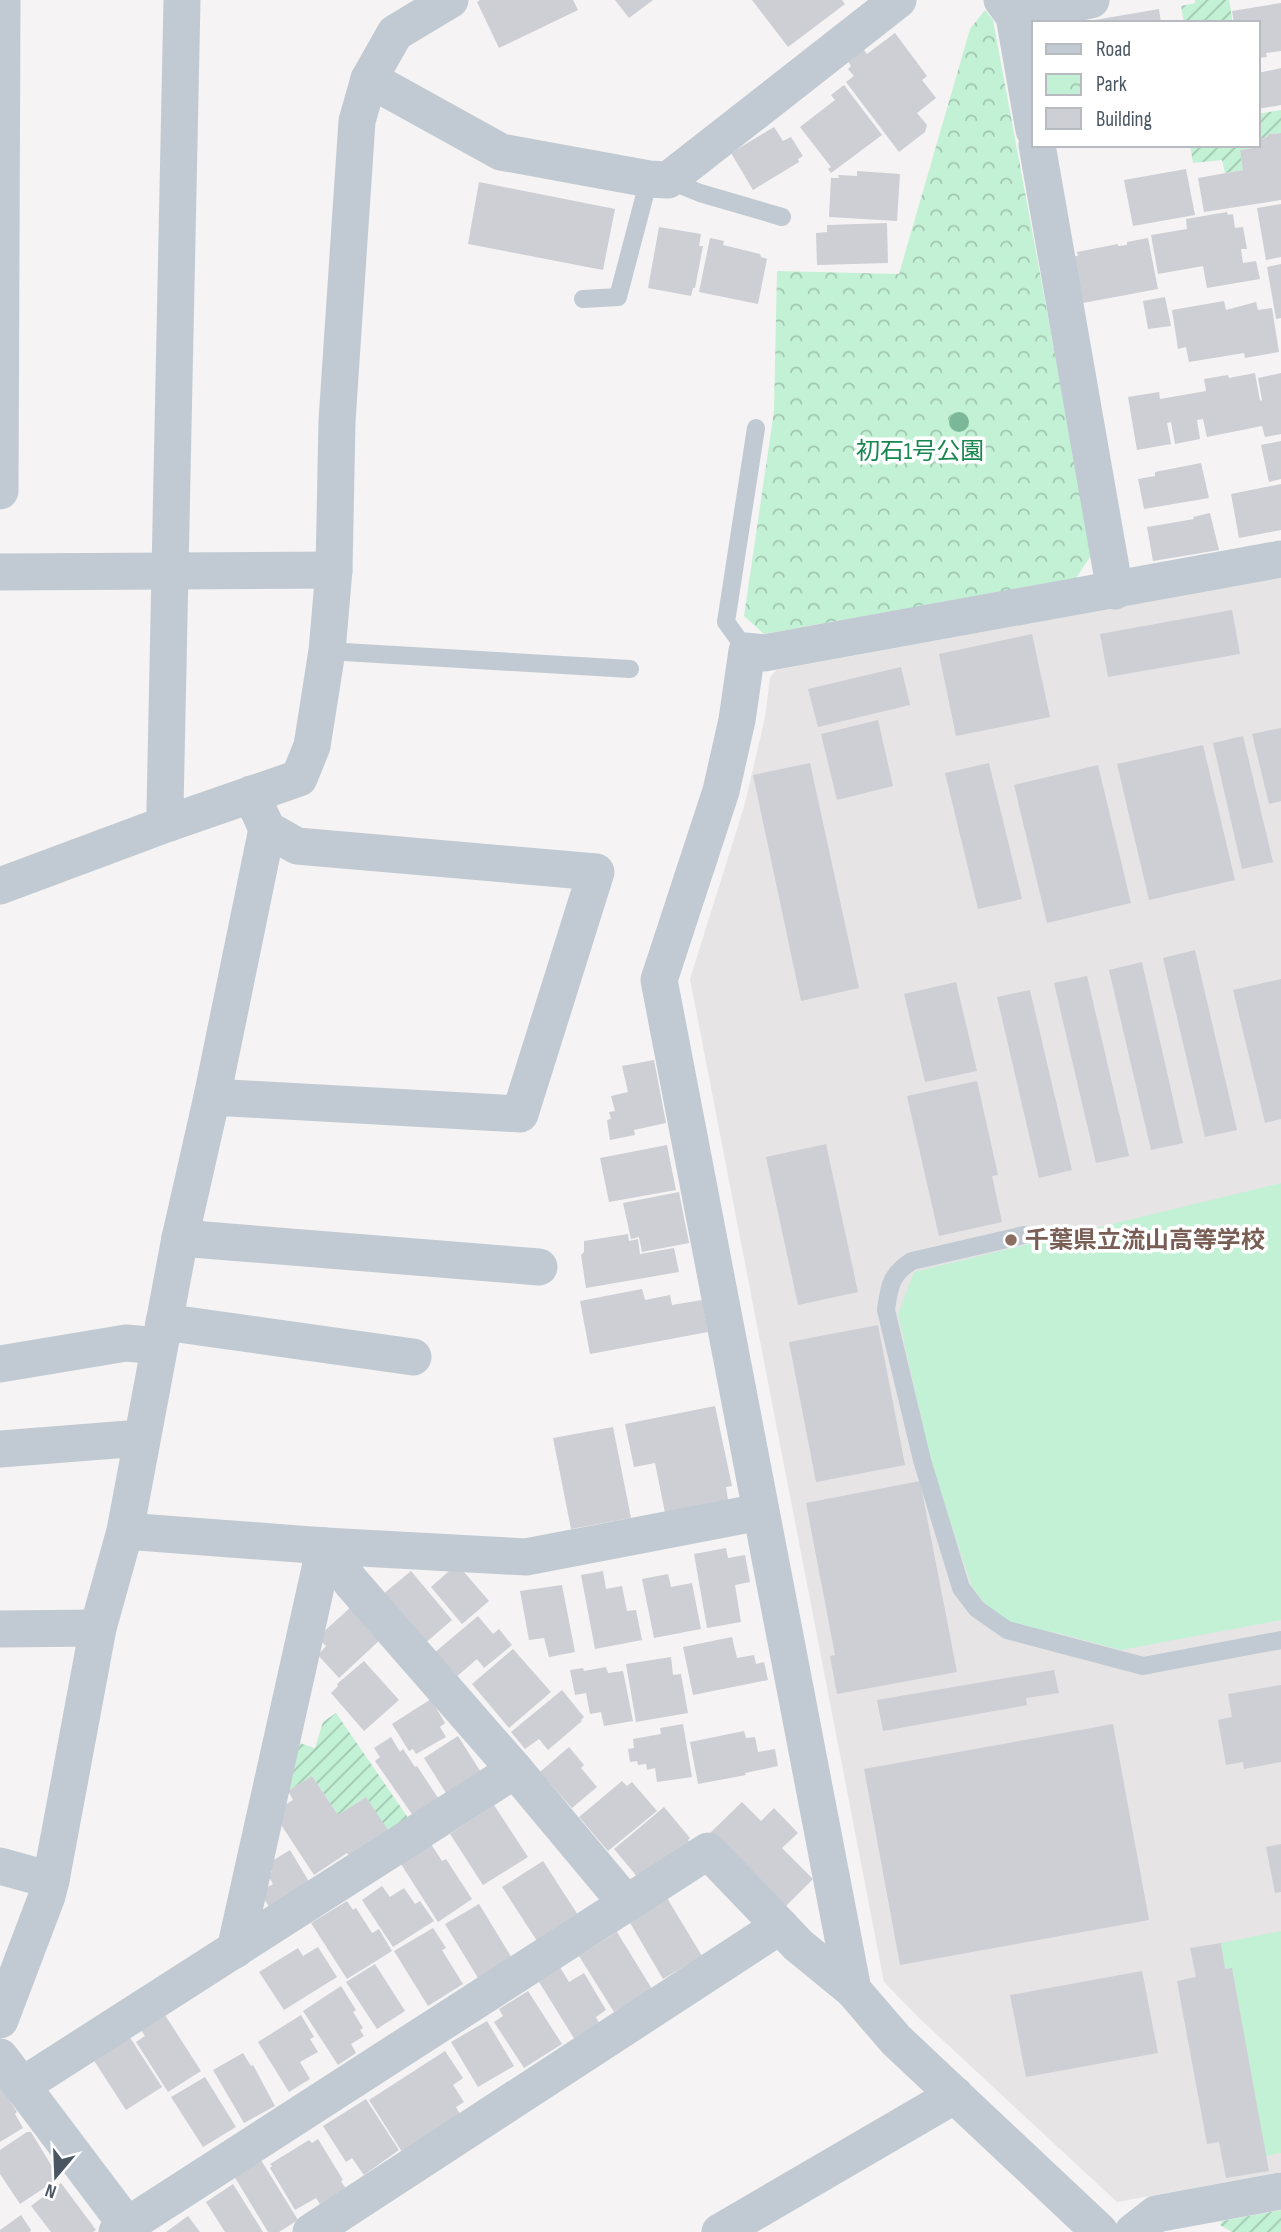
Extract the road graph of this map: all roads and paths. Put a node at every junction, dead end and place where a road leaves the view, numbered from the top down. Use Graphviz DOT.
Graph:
graph roads {
  1 [pos="2,0"];
  2 [pos="182,0"];
  3 [pos="450,0"];
  4 [pos="898,0"];
  5 [pos="1091,0"];
  6 [pos="1008,8"];
  7 [pos="369,79"];
  8 [pos="1032,121"];
  9 [pos="1037,147"];
  10 [pos="659,180"];
  11 [pos="782,217"];
  12 [pos="583,299"];
  13 [pos="756,428"];
  14 [pos="0,491"];
  15 [pos="1281,559"];
  16 [pos="334,570"];
  17 [pos="170,571"];
  18 [pos="0,572"];
  19 [pos="1115,590"];
  20 [pos="327,651"];
  21 [pos="747,652"];
  22 [pos="630,669"];
  23 [pos="251,794"];
  24 [pos="169,823"];
  25 [pos="267,829"];
  26 [pos="1,883"];
  27 [pos="212,1097"];
  28 [pos="1024,1235"];
  29 [pos="180,1238"];
  30 [pos="539,1267"];
  31 [pos="161,1334"];
  32 [pos="413,1356"];
  33 [pos="0,1364"];
  34 [pos="141,1438"];
  35 [pos="0,1449"];
  36 [pos="760,1512"];
  37 [pos="125,1531"];
  38 [pos="325,1546"];
  39 [pos="98,1628"];
  40 [pos="0,1629"];
  41 [pos="1281,1640"];
  42 [pos="516,1770"];
  43 [pos="0,1866"];
  44 [pos="51,1880"];
  45 [pos="626,1903"];
  46 [pos="780,1926"];
  47 [pos="235,1950"];
  48 [pos="853,1990"];
  49 [pos="0,2020"];
  50 [pos="0,2057"];
  51 [pos="23,2085"];
  52 [pos="955,2095"];
  53 [pos="1281,2191"];
  54 [pos="125,2230"];
  55 [pos="311,2232"];
  56 [pos="720,2232"];
  57 [pos="1100,2232"];
  58 [pos="1133,2232"];
  1 -- 14 [label="street"];
  2 -- 17 [label="street"];
  3 -- 7 [label="street"];
  4 -- 10 [label="street"];
  5 -- 6 [label="street"];
  6 -- 8 [label="street"];
  7 -- 10 [label="street"];
  7 -- 16 [label="street"];
  9 -- 19 [label="street"];
  10 -- 11 [label="lane"];
  10 -- 12 [label="lane"];
  13 -- 21 [label="lane"];
  15 -- 19 [label="street"];
  16 -- 17 [label="street"];
  16 -- 20 [label="street"];
  17 -- 18 [label="street"];
  17 -- 24 [label="street"];
  19 -- 21 [label="street"];
  20 -- 22 [label="lane"];
  20 -- 23 [label="street"];
  21 -- 36 [label="street"];
  23 -- 24 [label="street"];
  23 -- 25 [label="street"];
  24 -- 26 [label="street"];
  25 -- 27 [label="street"];
  25 -- 27 [label="street"];
  27 -- 29 [label="street"];
  28 -- 41 [label="lane"];
  29 -- 30 [label="street"];
  29 -- 31 [label="street"];
  31 -- 32 [label="street"];
  31 -- 33 [label="street"];
  31 -- 34 [label="street"];
  34 -- 35 [label="street"];
  34 -- 37 [label="street"];
  36 -- 38 [label="street"];
  36 -- 48 [label="street"];
  37 -- 38 [label="street"];
  37 -- 39 [label="street"];
  38 -- 42 [label="street"];
  38 -- 47 [label="street"];
  39 -- 40 [label="street"];
  39 -- 44 [label="street"];
  42 -- 45 [label="street"];
  42 -- 47 [label="street"];
  43 -- 44 [label="street"];
  44 -- 49 [label="street"];
  45 -- 46 [label="street"];
  45 -- 54 [label="street"];
  46 -- 48 [label="street"];
  46 -- 55 [label="street"];
  47 -- 51 [label="street"];
  48 -- 52 [label="street"];
  50 -- 51 [label="street"];
  51 -- 54 [label="street"];
  52 -- 56 [label="street"];
  52 -- 57 [label="street"];
  53 -- 58 [label="street"];
}
